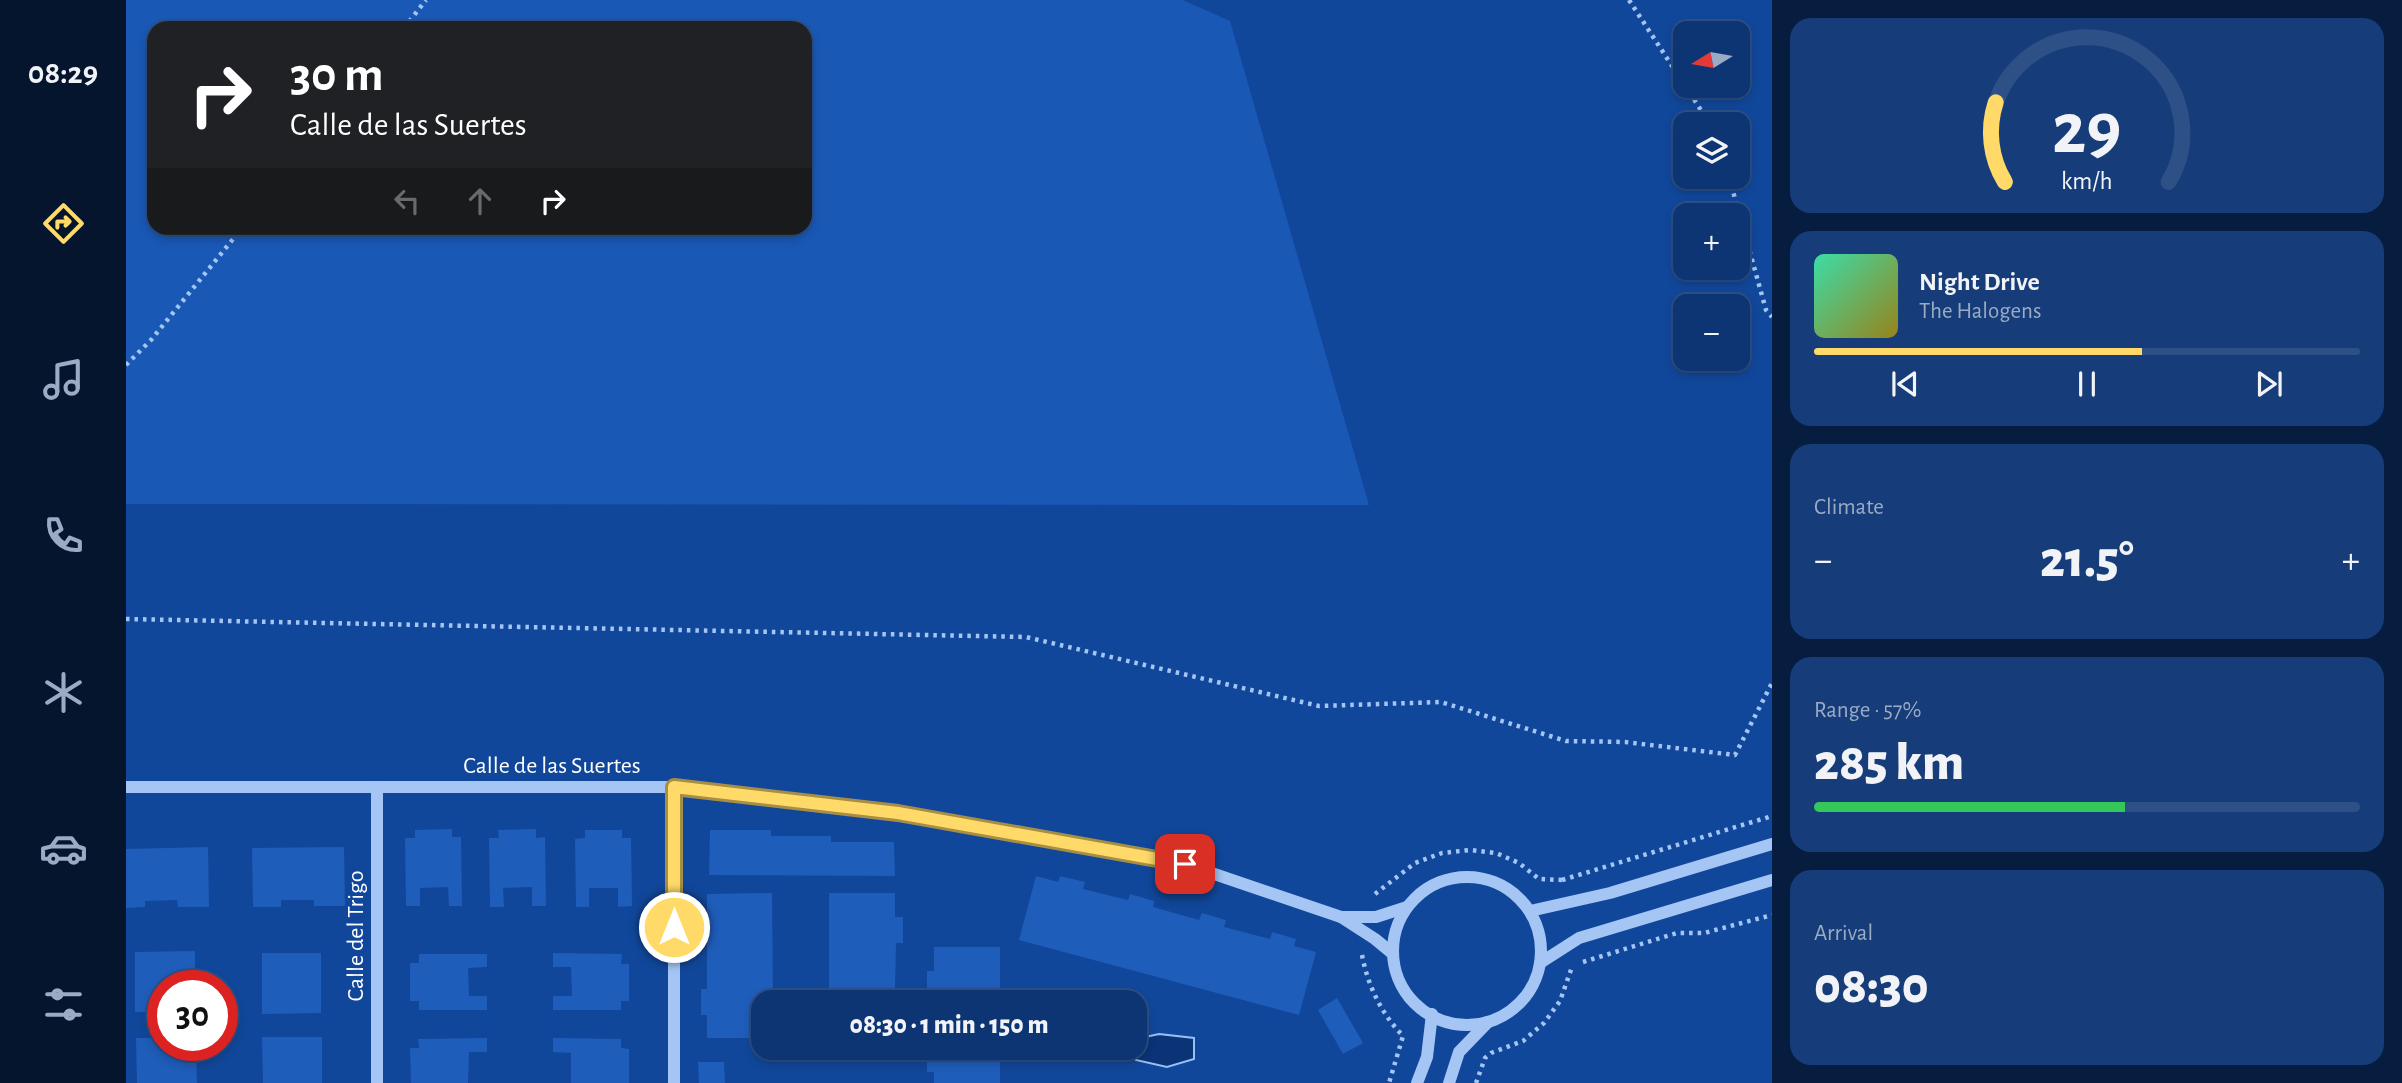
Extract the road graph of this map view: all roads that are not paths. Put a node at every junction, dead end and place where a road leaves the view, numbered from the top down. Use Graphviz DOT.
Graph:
graph roads {
  1 [pos="126,787"];
  2 [pos="674,787"];
  3 [pos="377,788"];
  4 [pos="1772,844"];
  5 [pos="1772,880"];
  6 [pos="1407,907"];
  7 [pos="1530,911"];
  8 [pos="1341,917"];
  9 [pos="1392,953"];
  10 [pos="1540,962"];
  11 [pos="1432,1014"];
  12 [pos="1488,1022"];
  13 [pos="377,1083"];
  14 [pos="674,1083"];
  15 [pos="1417,1083"];
  16 [pos="1449,1083"];
  1 -- 3 [label="street, Calle de las Suertes"];
  2 -- 3 [label="street, Calle de las Suertes"];
  2 -- 8 [label="street, Calle de las Suertes"];
  2 -- 14 [label="street"];
  3 -- 13 [label="street, Calle del Trigo"];
  4 -- 7 [label="street"];
  5 -- 10 [label="street"];
  6 -- 7 [label="street"];
  6 -- 8 [label="street"];
  6 -- 9 [label="street"];
  7 -- 10 [label="street"];
  8 -- 9 [label="street"];
  9 -- 11 [label="street"];
  10 -- 12 [label="street"];
  11 -- 12 [label="street"];
  11 -- 15 [label="street"];
  12 -- 16 [label="street"];
}
